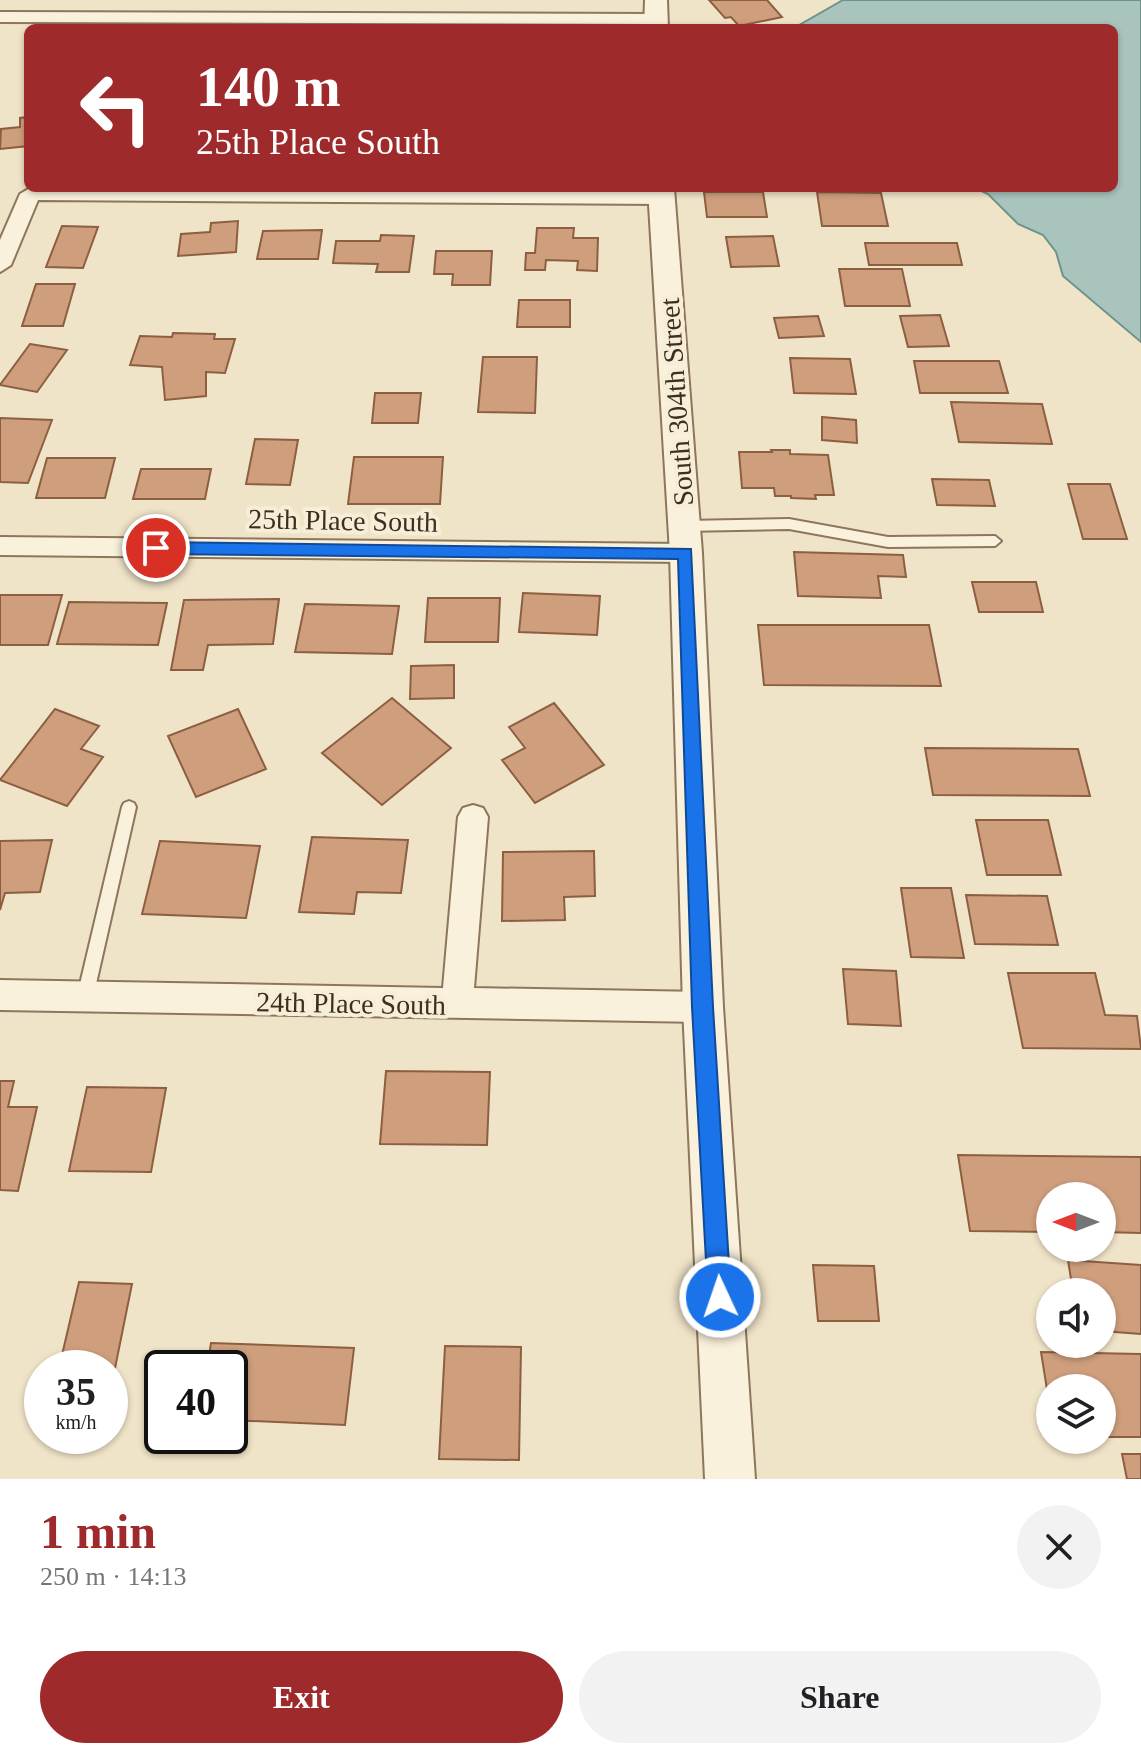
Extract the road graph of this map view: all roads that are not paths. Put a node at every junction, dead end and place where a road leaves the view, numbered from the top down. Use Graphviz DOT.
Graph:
graph roads {
  1 [pos="46,8"];
  2 [pos="100,8"];
  3 [pos="341,8"];
  4 [pos="396,8"];
  5 [pos="656,16"];
  6 [pos="0,17"];
  7 [pos="662,193"];
  8 [pos="0,265"];
  9 [pos="685,539"];
  10 [pos="995,541"];
  11 [pos="0,546"];
  12 [pos="129,807"];
  13 [pos="473,817"];
  14 [pos="0,995"];
  15 [pos="85,997"];
  16 [pos="457,1005"];
  17 [pos="703,1007"];
  18 [pos="730,1479"];
  1 -- 2 [label="street"];
  1 -- 6 [label="street"];
  2 -- 3 [label="street"];
  3 -- 4 [label="street"];
  4 -- 5 [label="street"];
  7 -- 8 [label="street"];
  7 -- 9 [label="street, South 304th Street"];
  9 -- 10 [label="lane"];
  9 -- 11 [label="street, 25th Place South"];
  9 -- 17 [label="street, South 304th Street"];
  12 -- 15 [label="lane"];
  13 -- 16 [label="street"];
  14 -- 15 [label="street, 24th Place South"];
  15 -- 16 [label="street, 24th Place South"];
  16 -- 17 [label="street, 24th Place South"];
  17 -- 18 [label="street, South 304th Street"];
}
